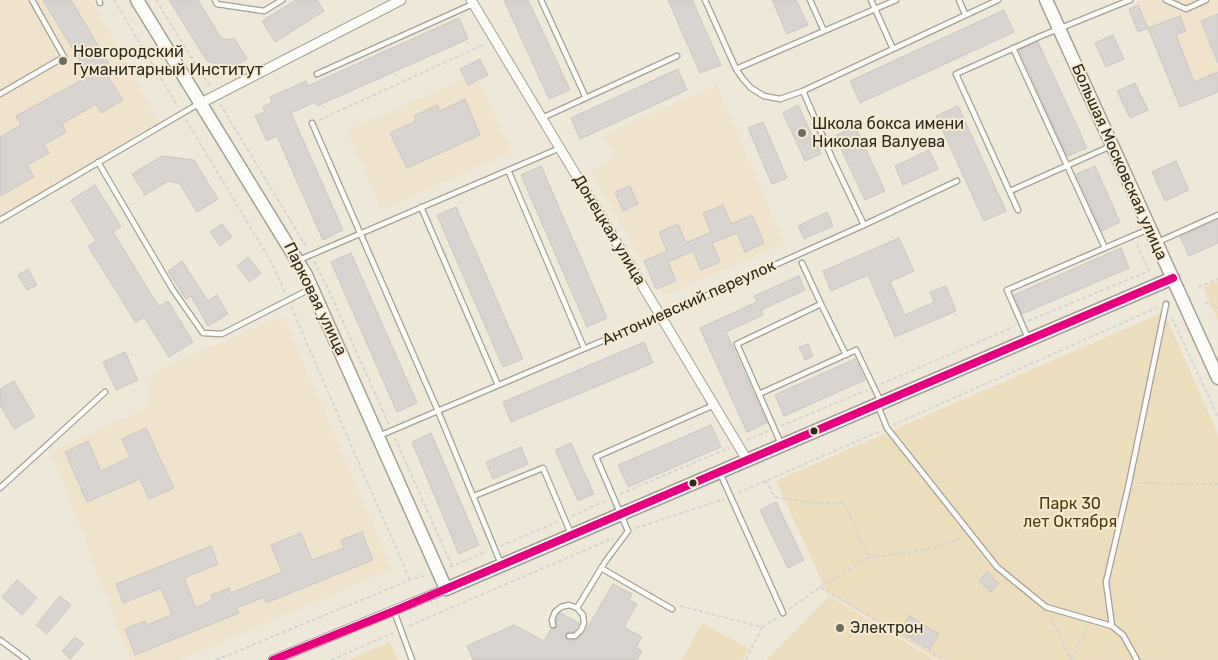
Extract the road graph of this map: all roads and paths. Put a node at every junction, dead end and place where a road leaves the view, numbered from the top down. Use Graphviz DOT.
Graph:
graph roads {
  1 [pos="32,0"];
  2 [pos="114,0"];
  3 [pos="137,0"];
  4 [pos="214,0"];
  5 [pos="282,0"];
  6 [pos="401,0"];
  7 [pos="541,0"];
  8 [pos="705,0"];
  9 [pos="810,0"];
  10 [pos="871,0"];
  11 [pos="896,0"];
  12 [pos="959,0"];
  13 [pos="998,0"];
  14 [pos="1046,0"];
  15 [pos="1130,0"];
  16 [pos="1166,0"];
  17 [pos="1206,0"];
  18 [pos="472,2"];
  19 [pos="875,9"];
  20 [pos="965,14"];
  21 [pos="1059,29"];
  22 [pos="824,31"];
  23 [pos="494,40"];
  24 [pos="1013,48"];
  25 [pos="893,49"];
  26 [pos="677,56"];
  27 [pos="736,69"];
  28 [pos="317,74"];
  29 [pos="803,91"];
  30 [pos="0,94"];
  31 [pos="586,98"];
  32 [pos="201,103"];
  33 [pos="182,113"];
  34 [pos="542,118"];
  35 [pos="312,124"];
  36 [pos="1112,145"];
  37 [pos="560,148"];
  38 [pos="98,162"];
  39 [pos="1067,166"];
  40 [pos="508,170"];
  41 [pos="957,181"];
  42 [pos="1010,191"];
  43 [pos="421,207"];
  44 [pos="1018,210"];
  45 [pos="1218,215"];
  46 [pos="0,220"];
  47 [pos="864,225"];
  48 [pos="1150,228"];
  49 [pos="361,233"];
  50 [pos="1133,236"];
  51 [pos="1156,243"];
  52 [pos="1105,248"];
  53 [pos="298,260"];
  54 [pos="802,263"];
  55 [pos="1172,278"];
  56 [pos="1218,279"];
  57 [pos="1198,287"];
  58 [pos="312,288"];
  59 [pos="288,300"];
  60 [pos="1205,302"];
  61 [pos="821,304"];
  62 [pos="1166,304"];
  63 [pos="1218,308"];
  64 [pos="661,316"];
  65 [pos="1022,324"];
  66 [pos="1028,340"];
  67 [pos="584,348"];
  68 [pos="846,355"];
  69 [pos="1218,378"];
  70 [pos="498,385"];
  71 [pos="874,387"];
  72 [pos="104,392"];
  73 [pos="759,394"];
  74 [pos="879,404"];
  75 [pos="714,405"];
  76 [pos="438,411"];
  77 [pos="1218,417"];
  78 [pos="887,428"];
  79 [pos="774,429"];
  80 [pos="378,436"];
  81 [pos="738,444"];
  82 [pos="782,445"];
  83 [pos="747,460"];
  84 [pos="720,472"];
  85 [pos="764,480"];
  86 [pos="1129,483"];
  87 [pos="1218,484"];
  88 [pos="0,488"];
  89 [pos="474,496"];
  90 [pos="730,497"];
  91 [pos="613,498"];
  92 [pos="620,514"];
  93 [pos="565,519"];
  94 [pos="628,531"];
  95 [pos="572,535"];
  96 [pos="972,535"];
  97 [pos="495,548"];
  98 [pos="869,558"];
  99 [pos="502,565"];
  100 [pos="601,568"];
  101 [pos="438,571"];
  102 [pos="410,580"];
  103 [pos="820,587"];
  104 [pos="446,589"];
  105 [pos="1046,607"];
  106 [pos="577,608"];
  107 [pos="672,609"];
  108 [pos="394,612"];
  109 [pos="783,613"];
  110 [pos="1091,619"];
  111 [pos="553,625"];
  112 [pos="1112,626"];
  113 [pos="762,628"];
  114 [pos="401,630"];
  115 [pos="569,636"];
  116 [pos="0,640"];
  117 [pos="28,660"];
  118 [pos="216,660"];
  119 [pos="273,660"];
  120 [pos="331,660"];
  121 [pos="412,660"];
  122 [pos="746,660"];
  123 [pos="945,660"];
  124 [pos="1071,660"];
  125 [pos="1137,660"];
  1 -- 30 [label="lane"];
  2 -- 33 [label="path"];
  3 -- 32 [label="street, Парковая улица"];
  4 -- 5 [label="lane"];
  6 -- 32 [label="street"];
  7 -- 31 [label="lane"];
  8 -- 27 [label="lane"];
  9 -- 22 [label="lane"];
  10 -- 19 [label="lane"];
  11 -- 19 [label="lane"];
  12 -- 20 [label="lane"];
  13 -- 20 [label="lane"];
  14 -- 21 [label="street, Большая Московская улица"];
  15 -- 21 [label="lane"];
  16 -- 17 [label="lane"];
  18 -- 23 [label="street, Донецкая улица"];
  18 -- 28 [label="lane"];
  19 -- 22 [label="lane"];
  19 -- 25 [label="lane"];
  20 -- 25 [label="lane"];
  21 -- 24 [label="lane"];
  21 -- 36 [label="street, Большая Московская улица"];
  22 -- 27 [label="lane"];
  23 -- 34 [label="street, Донецкая улица"];
  23 -- 35 [label="path"];
  24 -- 39 [label="lane"];
  24 -- 42 [label="lane"];
  25 -- 29 [label="lane"];
  26 -- 31 [label="lane"];
  27 -- 29 [label="lane"];
  29 -- 47 [label="lane"];
  31 -- 34 [label="lane"];
  32 -- 33 [label="lane"];
  32 -- 53 [label="street, Парковая улица"];
  33 -- 38 [label="lane"];
  33 -- 59 [label="path"];
  34 -- 37 [label="street, Донецкая улица"];
  35 -- 49 [label="lane"];
  36 -- 39 [label="lane"];
  36 -- 48 [label="street, Большая Московская улица"];
  37 -- 40 [label="lane"];
  37 -- 64 [label="street, Донецкая улица"];
  38 -- 46 [label="lane"];
  38 -- 59 [label="lane"];
  39 -- 42 [label="lane"];
  39 -- 52 [label="lane"];
  40 -- 43 [label="lane"];
  40 -- 67 [label="lane"];
  41 -- 47 [label="lane, Антониевский переулок"];
  42 -- 44 [label="lane"];
  43 -- 49 [label="lane"];
  43 -- 70 [label="lane"];
  45 -- 51 [label="lane"];
  47 -- 64 [label="lane, Антониевский переулок"];
  48 -- 50 [label="lane"];
  48 -- 51 [label="street, Большая Московская улица"];
  49 -- 53 [label="lane"];
  49 -- 76 [label="lane"];
  50 -- 52 [label="lane"];
  50 -- 65 [label="path"];
  51 -- 55 [label="street, Большая Московская улица"];
  52 -- 65 [label="lane"];
  53 -- 58 [label="street, Парковая улица"];
  54 -- 61 [label="lane"];
  55 -- 66 [label="street"];
  55 -- 69 [label="street, Большая Московская улица"];
  56 -- 57 [label="path"];
  58 -- 59 [label="lane"];
  58 -- 80 [label="street, Парковая улица"];
  59 -- 102 [label="path"];
  60 -- 63 [label="path"];
  61 -- 68 [label="lane"];
  61 -- 73 [label="lane"];
  62 -- 77 [label="path"];
  62 -- 78 [label="path"];
  62 -- 86 [label="lane"];
  64 -- 67 [label="lane, Антониевский переулок"];
  64 -- 75 [label="street, Донецкая улица"];
  65 -- 66 [label="lane"];
  65 -- 71 [label="path"];
  66 -- 74 [label="street"];
  67 -- 70 [label="lane, Антониевский переулок"];
  68 -- 71 [label="lane"];
  68 -- 73 [label="lane"];
  70 -- 76 [label="lane, Антониевский переулок"];
  71 -- 74 [label="lane"];
  71 -- 79 [label="path"];
  72 -- 88 [label="lane"];
  73 -- 79 [label="lane"];
  74 -- 78 [label="lane"];
  74 -- 82 [label="street"];
  75 -- 81 [label="street, Донецкая улица"];
  75 -- 91 [label="lane"];
  76 -- 80 [label="lane, Антониевский переулок"];
  76 -- 89 [label="lane"];
  78 -- 85 [label="path"];
  78 -- 96 [label="lane"];
  79 -- 81 [label="path"];
  79 -- 82 [label="lane"];
  80 -- 101 [label="street, Парковая улица"];
  81 -- 83 [label="street, Донецкая улица"];
  81 -- 91 [label="path"];
  82 -- 83 [label="street"];
  83 -- 84 [label="street"];
  84 -- 90 [label="lane"];
  84 -- 92 [label="street"];
  85 -- 90 [label="path"];
  85 -- 98 [label="path"];
  86 -- 87 [label="path"];
  86 -- 112 [label="lane"];
  89 -- 93 [label="lane"];
  89 -- 97 [label="lane"];
  90 -- 94 [label="path"];
  90 -- 109 [label="lane"];
  91 -- 92 [label="lane"];
  91 -- 93 [label="path"];
  92 -- 94 [label="lane"];
  92 -- 95 [label="street"];
  93 -- 95 [label="lane"];
  93 -- 97 [label="path"];
  94 -- 100 [label="lane"];
  94 -- 114 [label="path"];
  95 -- 99 [label="street"];
  96 -- 98 [label="path"];
  96 -- 105 [label="lane"];
  97 -- 99 [label="lane"];
  97 -- 101 [label="path"];
  98 -- 103 [label="path"];
  99 -- 104 [label="street"];
  100 -- 106 [label="lane"];
  100 -- 107 [label="lane"];
  101 -- 102 [label="path"];
  101 -- 104 [label="street, Парковая улица"];
  102 -- 118 [label="path"];
  103 -- 109 [label="path"];
  103 -- 123 [label="path"];
  104 -- 108 [label="street"];
  105 -- 110 [label="lane"];
  105 -- 124 [label="path"];
  106 -- 111 [label="lane"];
  106 -- 115 [label="lane"];
  107 -- 113 [label="path"];
  108 -- 114 [label="lane"];
  108 -- 119 [label="street"];
  109 -- 113 [label="path"];
  110 -- 112 [label="lane"];
  110 -- 124 [label="path"];
  112 -- 125 [label="lane"];
  113 -- 122 [label="path"];
  114 -- 120 [label="path"];
  114 -- 121 [label="lane"];
  116 -- 117 [label="lane"];
}
